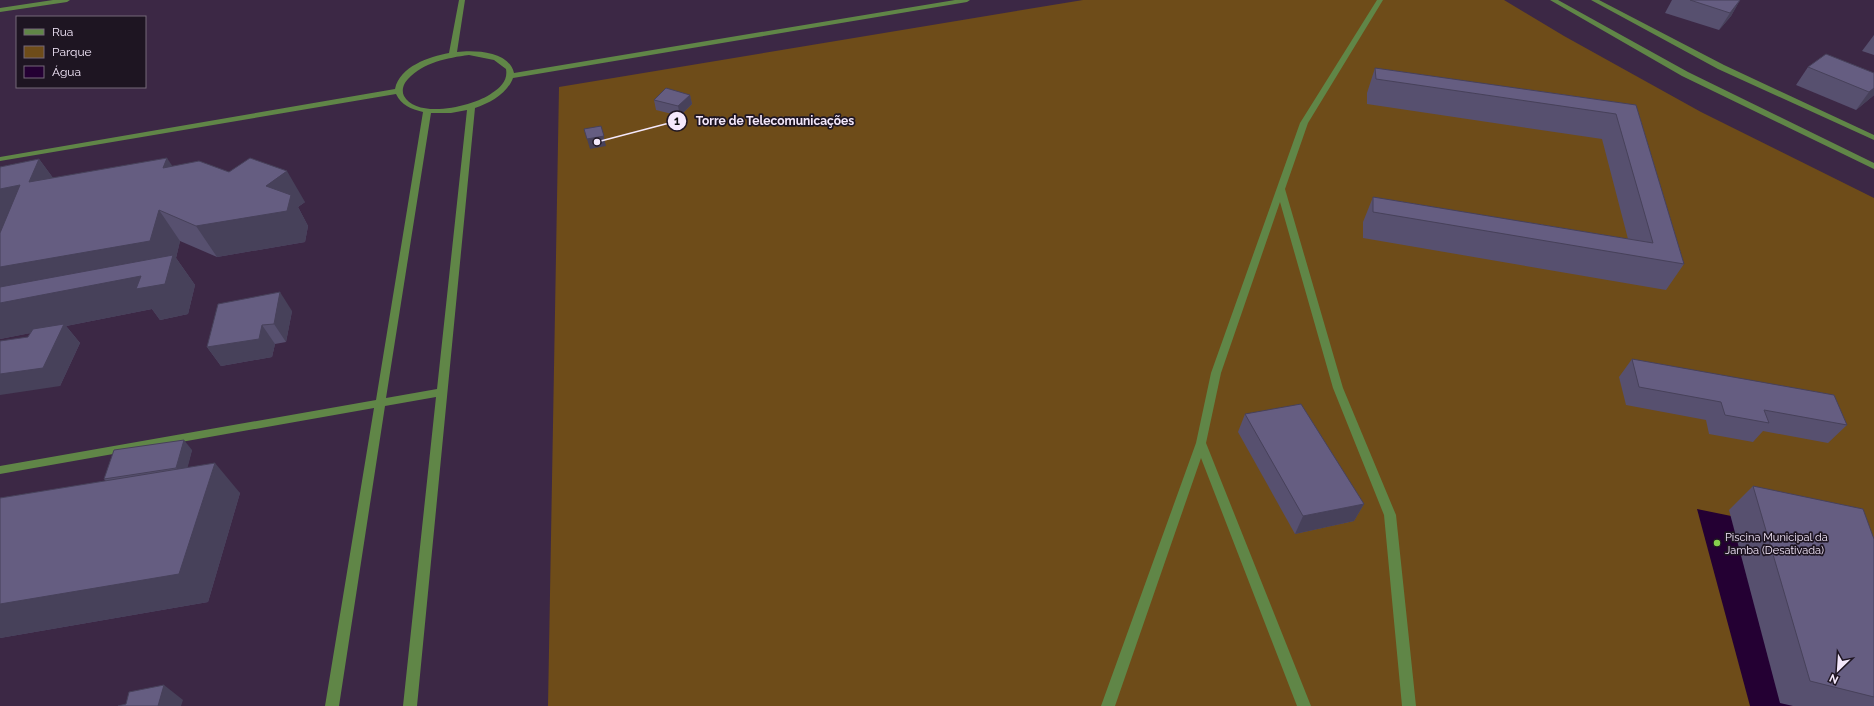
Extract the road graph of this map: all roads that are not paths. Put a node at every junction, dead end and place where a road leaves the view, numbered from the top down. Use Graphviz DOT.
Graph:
graph roads {
  1 [pos="67,0"];
  2 [pos="462,0"];
  3 [pos="967,0"];
  4 [pos="1380,0"];
  5 [pos="1553,0"];
  6 [pos="1594,0"];
  7 [pos="0,10"];
  8 [pos="453,54"];
  9 [pos="510,76"];
  10 [pos="399,91"];
  11 [pos="471,106"];
  12 [pos="427,111"];
  13 [pos="1874,138"];
  14 [pos="0,159"];
  15 [pos="1874,166"];
  16 [pos="1281,189"];
  17 [pos="442,392"];
  18 [pos="380,403"];
  19 [pos="1201,443"];
  20 [pos="0,470"];
  21 [pos="332,706"];
  22 [pos="410,706"];
  23 [pos="1108,706"];
  24 [pos="1304,706"];
  25 [pos="1409,706"];
  1 -- 7 [label="street"];
  2 -- 8 [label="street"];
  3 -- 9 [label="street"];
  4 -- 16 [label="street"];
  5 -- 15 [label="street"];
  6 -- 13 [label="street"];
  8 -- 9 [label="street"];
  8 -- 10 [label="street"];
  9 -- 11 [label="street"];
  10 -- 12 [label="street"];
  10 -- 14 [label="street"];
  11 -- 12 [label="street"];
  11 -- 17 [label="street"];
  12 -- 18 [label="street"];
  16 -- 19 [label="street"];
  16 -- 25 [label="street"];
  17 -- 18 [label="street"];
  17 -- 22 [label="street"];
  18 -- 20 [label="street"];
  18 -- 21 [label="street"];
  19 -- 23 [label="street"];
  19 -- 24 [label="street"];
}
